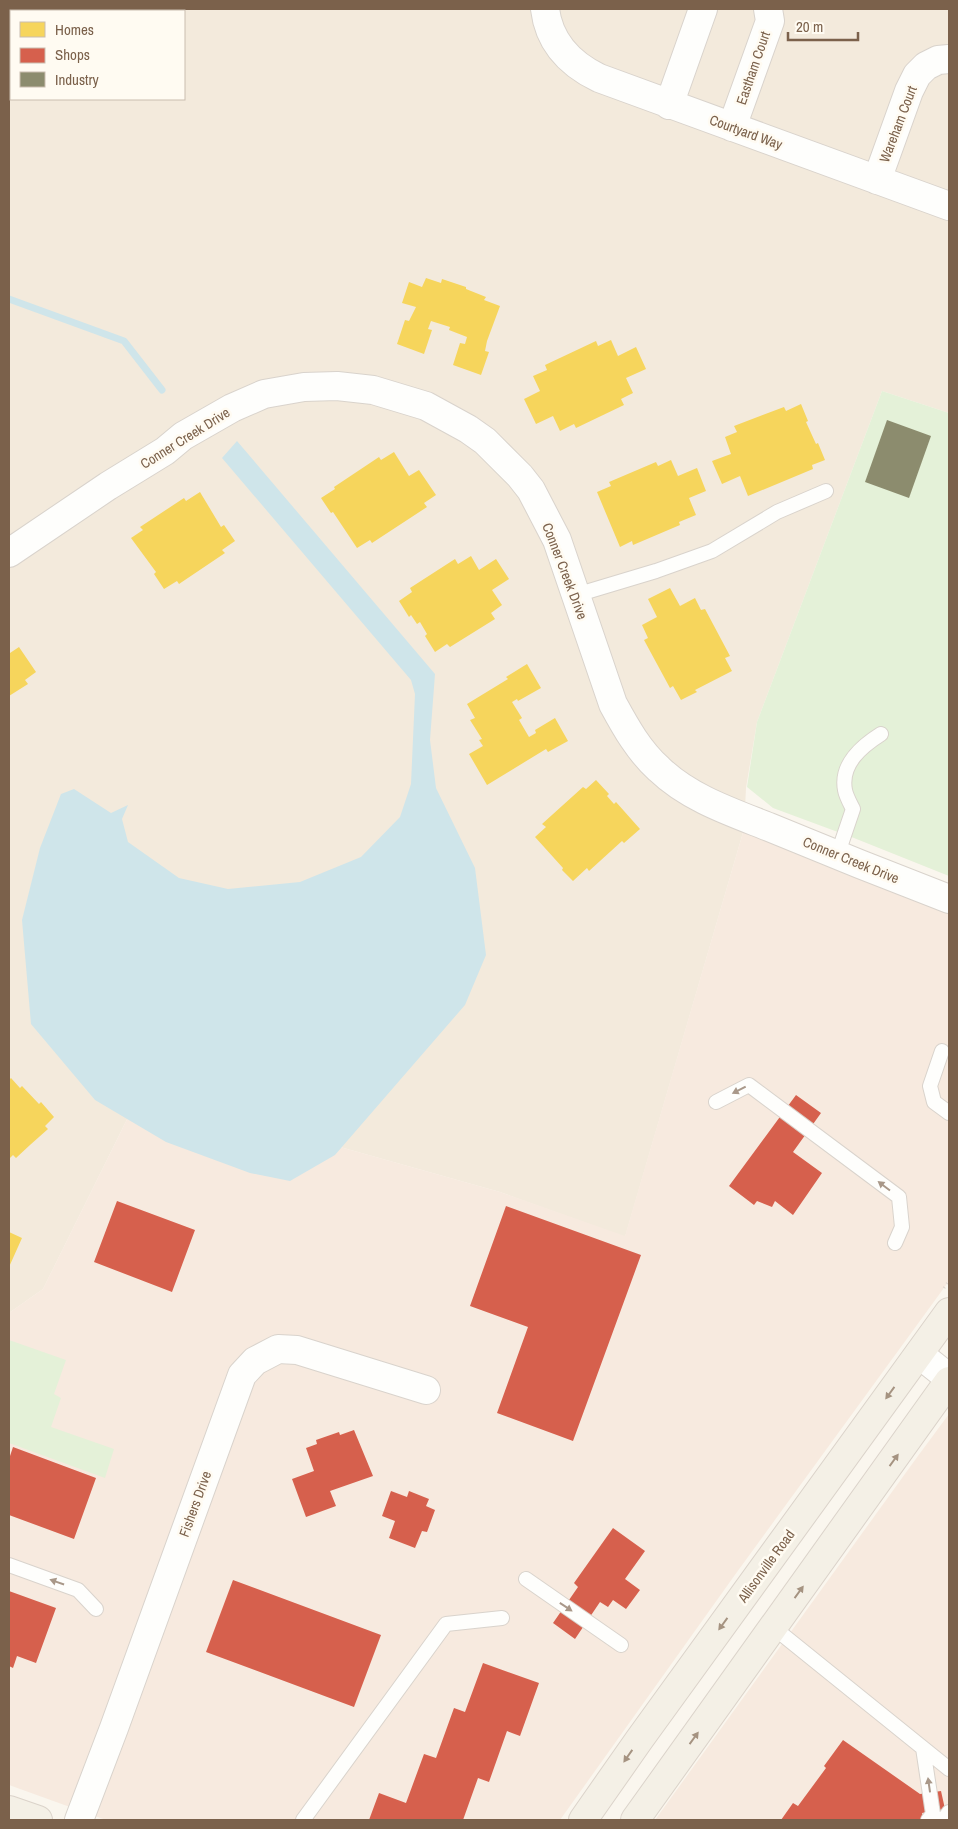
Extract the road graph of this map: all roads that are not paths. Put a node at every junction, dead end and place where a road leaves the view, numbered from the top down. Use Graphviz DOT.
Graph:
graph roads {
  1 [pos="545,9"];
  2 [pos="703,9"];
  3 [pos="768,9"];
  4 [pos="949,59"];
  5 [pos="669,105"];
  6 [pos="732,127"];
  7 [pos="877,180"];
  8 [pos="948,202"];
  9 [pos="826,491"];
  10 [pos="9,553"];
  11 [pos="576,595"];
  12 [pos="881,734"];
  13 [pos="837,856"];
  14 [pos="949,899"];
  15 [pos="942,1051"];
  16 [pos="716,1102"];
  17 [pos="949,1112"];
  18 [pos="895,1243"];
  19 [pos="949,1312"];
  20 [pos="919,1354"];
  21 [pos="949,1380"];
  22 [pos="426,1390"];
  23 [pos="9,1565"];
  24 [pos="526,1579"];
  25 [pos="96,1609"];
  26 [pos="502,1618"];
  27 [pos="773,1627"];
  28 [pos="621,1645"];
  29 [pos="924,1748"];
  30 [pos="949,1769"];
  31 [pos="9,1810"];
  32 [pos="949,1812"];
  33 [pos="38,1820"];
  34 [pos="79,1820"];
  35 [pos="303,1820"];
  36 [pos="583,1820"];
  37 [pos="635,1820"];
  38 [pos="928,1820"];
  39 [pos="943,1820"];
  1 -- 5 [label="street, Courtyard Way"];
  2 -- 5 [label="street"];
  3 -- 6 [label="street, Eastham Court"];
  4 -- 7 [label="street, Wareham Court"];
  5 -- 6 [label="street, Courtyard Way"];
  6 -- 7 [label="street, Courtyard Way"];
  7 -- 8 [label="street, Courtyard Way"];
  9 -- 11 [label="lane"];
  10 -- 11 [label="street, Conner Creek Drive"];
  11 -- 13 [label="street, Conner Creek Drive"];
  12 -- 13 [label="lane"];
  13 -- 14 [label="street, Conner Creek Drive"];
  15 -- 17 [label="lane"];
  18 -- 16 [label="lane, one-way"];
  19 -- 20 [label="main road, Allisonville Road"];
  20 -- 21 [label="street"];
  20 -- 36 [label="main road, Allisonville Road, one-way"];
  27 -- 21 [label="main road, one-way"];
  22 -- 34 [label="street, Fishers Drive"];
  25 -- 23 [label="lane, one-way"];
  24 -- 28 [label="lane, one-way"];
  26 -- 35 [label="lane"];
  27 -- 29 [label="lane"];
  37 -- 27 [label="main road, one-way"];
  29 -- 30 [label="lane"];
  38 -- 29 [label="lane, one-way"];
  31 -- 33 [label="main road"];
  32 -- 39 [label="lane"];
}
